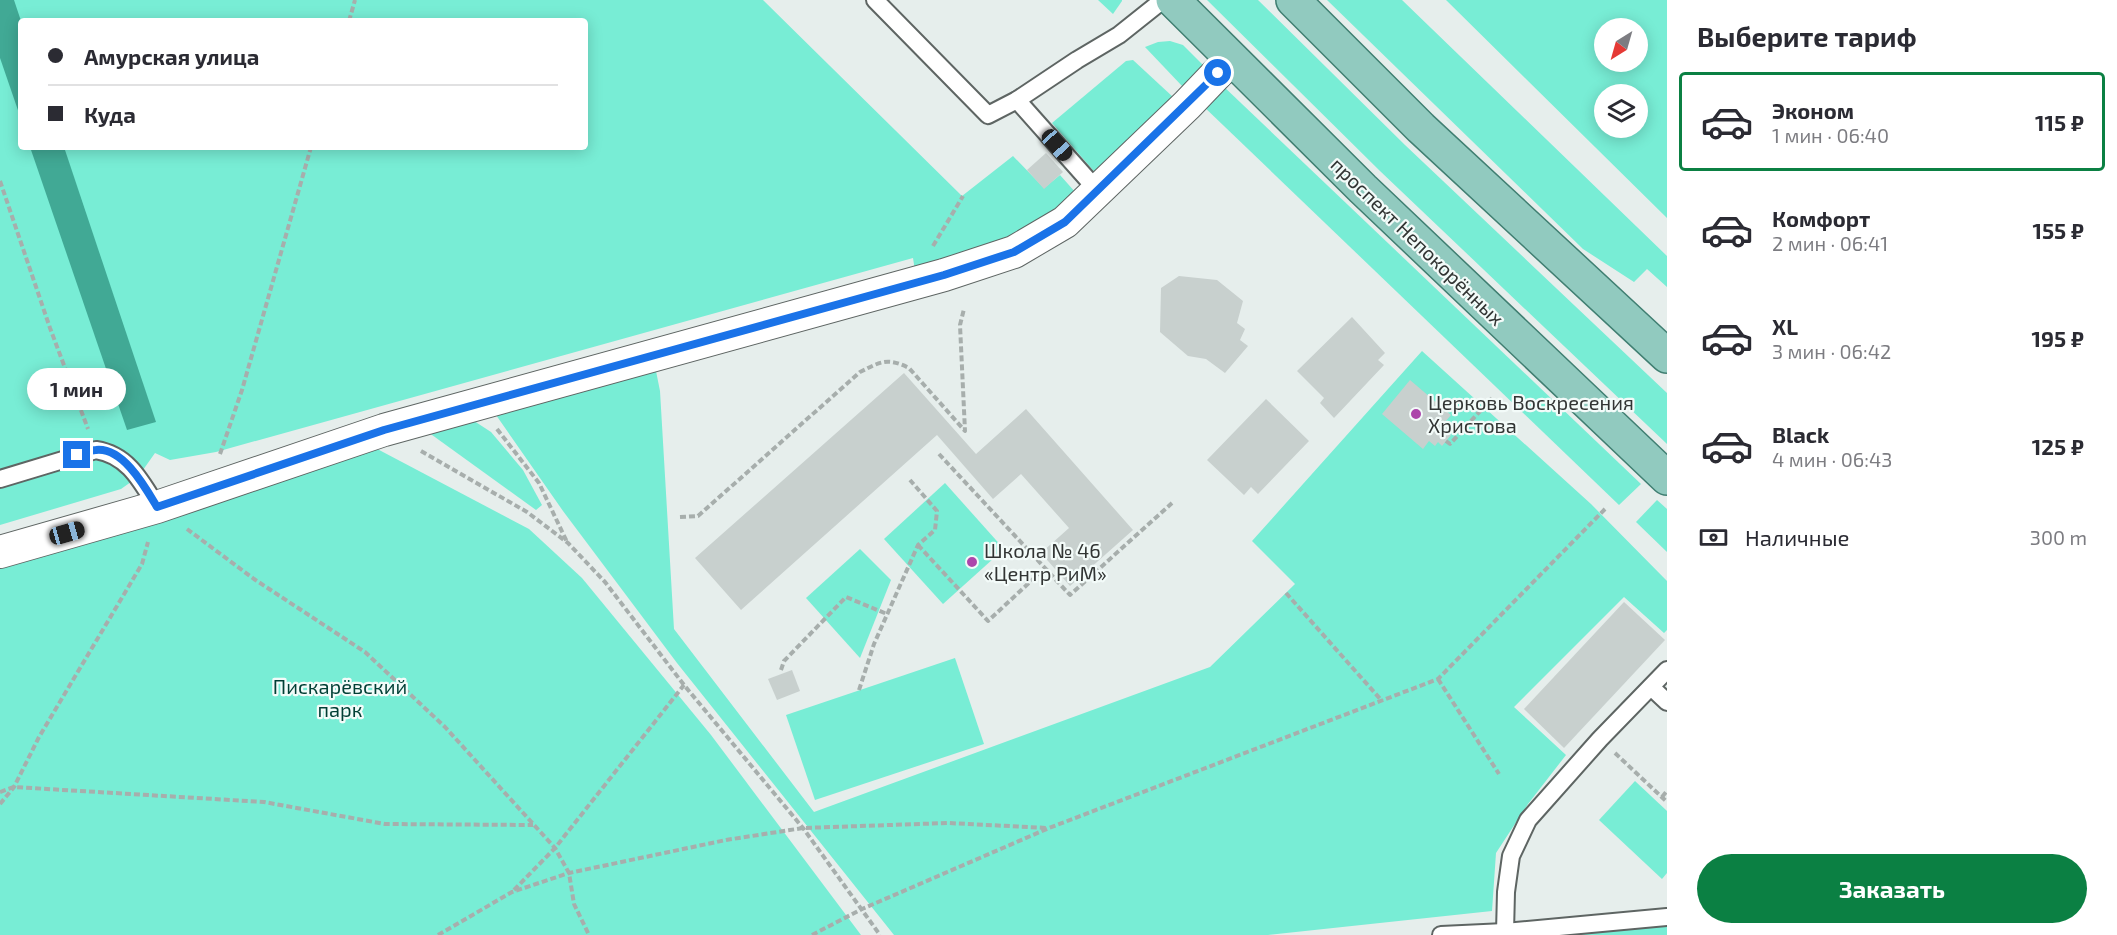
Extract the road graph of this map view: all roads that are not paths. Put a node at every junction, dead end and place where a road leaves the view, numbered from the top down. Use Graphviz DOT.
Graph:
graph roads {
  1 [pos="875,0"];
  2 [pos="1163,0"];
  3 [pos="1173,0"];
  4 [pos="1293,0"];
  5 [pos="1231,59"];
  6 [pos="1017,100"];
  7 [pos="1097,190"];
  8 [pos="1667,356"];
  9 [pos="1667,478"];
  10 [pos="0,479"];
  11 [pos="157,507"];
  12 [pos="0,552"];
  13 [pos="1667,670"];
  14 [pos="1651,687"];
  15 [pos="1667,702"];
  16 [pos="1667,917"];
  17 [pos="1506,933"];
  18 [pos="1441,935"];
  1 -- 6 [label="lane"];
  2 -- 6 [label="lane"];
  3 -- 5 [label="main road, проспект Непокорённых"];
  4 -- 8 [label="main road"];
  5 -- 7 [label="street"];
  5 -- 9 [label="main road, проспект Непокорённых"];
  6 -- 7 [label="lane"];
  7 -- 11 [label="street"];
  10 -- 11 [label="lane"];
  11 -- 12 [label="street"];
  13 -- 14 [label="lane"];
  14 -- 15 [label="lane"];
  14 -- 17 [label="lane"];
  16 -- 17 [label="lane"];
  17 -- 18 [label="lane"];
}
